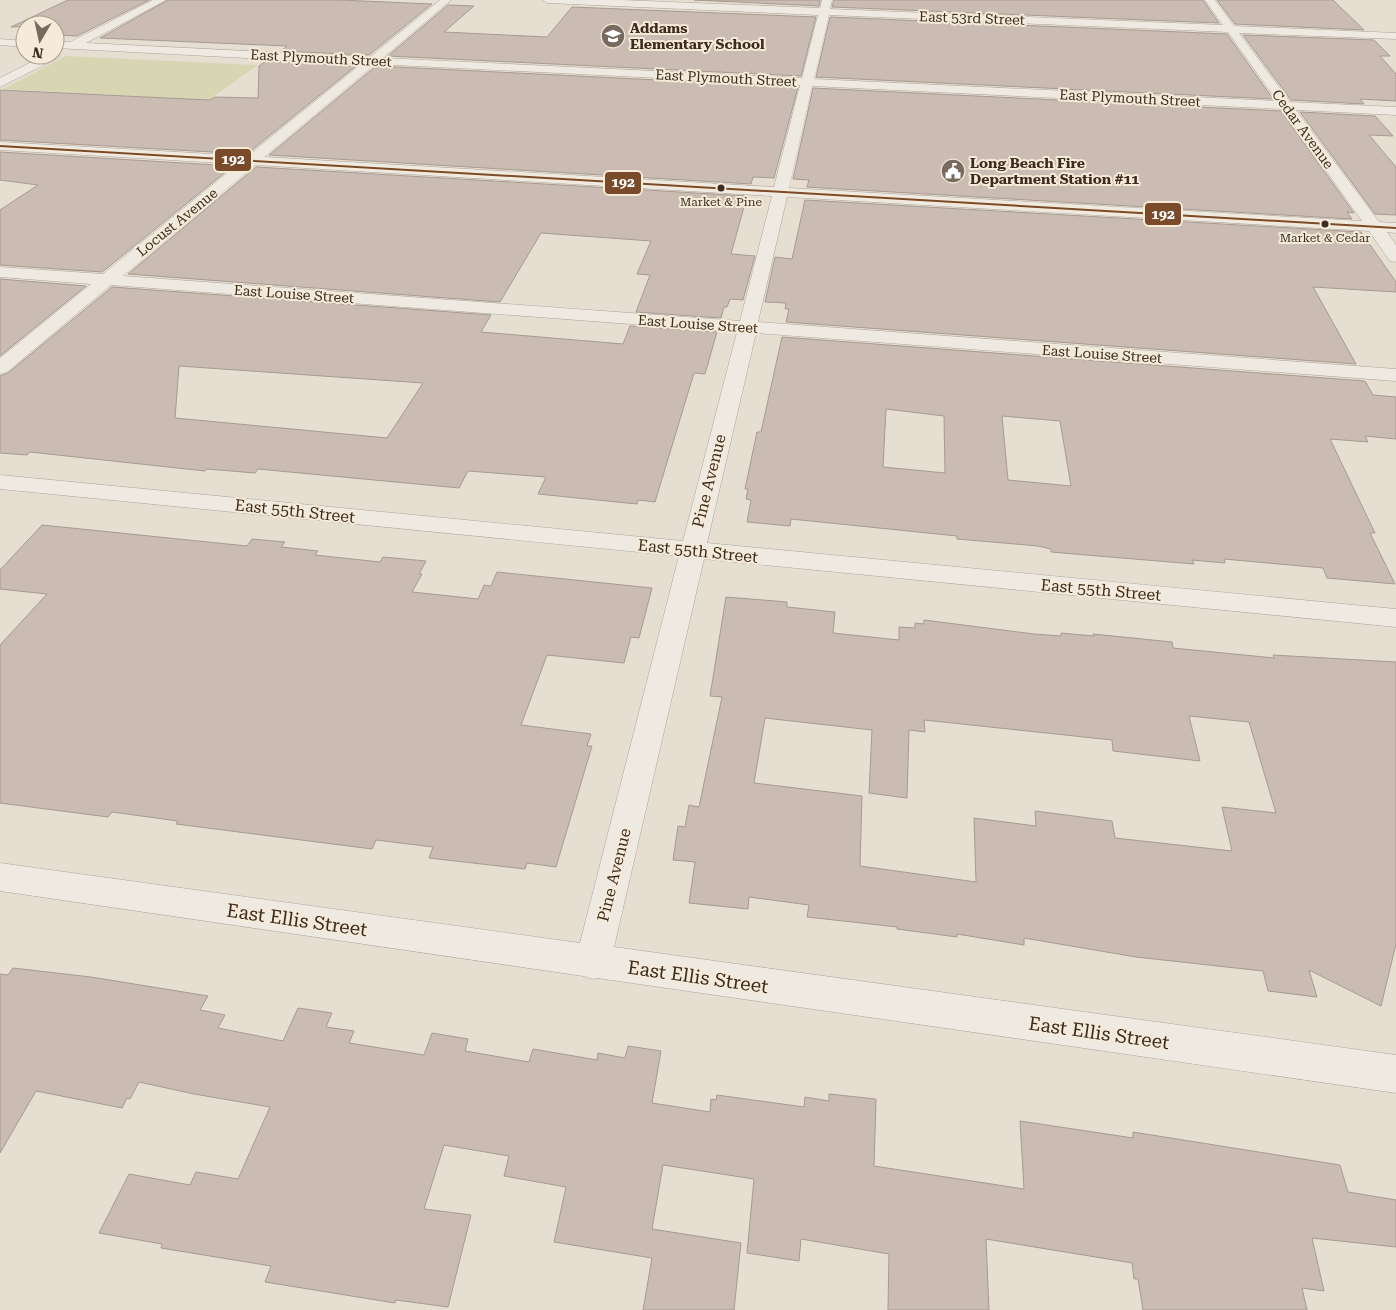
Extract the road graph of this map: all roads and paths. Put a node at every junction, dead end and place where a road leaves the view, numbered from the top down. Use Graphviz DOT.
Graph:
graph roads {
  1 [pos="161,0"];
  2 [pos="446,0"];
  3 [pos="547,0"];
  4 [pos="1210,0"];
  5 [pos="825,6"];
  6 [pos="1231,28"];
  7 [pos="1396,36"];
  8 [pos="0,42"];
  9 [pos="15,43"];
  10 [pos="65,46"];
  11 [pos="72,46"];
  12 [pos="65,50"];
  13 [pos="373,60"];
  14 [pos="35,65"];
  15 [pos="808,82"];
  16 [pos="0,83"];
  17 [pos="1287,106"];
  18 [pos="1396,111"];
  19 [pos="0,146"];
  20 [pos="253,160"];
  21 [pos="781,191"];
  22 [pos="1374,227"];
  23 [pos="1396,228"];
  24 [pos="1396,257"];
  25 [pos="0,272"];
  26 [pos="107,280"];
  27 [pos="747,328"];
  28 [pos="0,368"];
  29 [pos="1396,375"];
  30 [pos="0,482"];
  31 [pos="692,551"];
  32 [pos="1396,618"];
  33 [pos="0,878"];
  34 [pos="593,962"];
  35 [pos="1396,1074"];
  1 -- 11 [label="street"];
  2 -- 13 [label="street, Locust Avenue"];
  3 -- 5 [label="street, East 53rd Street"];
  4 -- 6 [label="street, Cedar Avenue"];
  5 -- 6 [label="street, East 53rd Street"];
  5 -- 15 [label="street, Pine Avenue"];
  6 -- 7 [label="street, East 53rd Street"];
  6 -- 17 [label="street, Cedar Avenue"];
  8 -- 9 [label="street"];
  10 -- 11 [label="street, East Plymouth Street"];
  11 -- 12 [label="street"];
  11 -- 13 [label="street, East Plymouth Street"];
  13 -- 15 [label="street, East Plymouth Street"];
  13 -- 20 [label="street, Locust Avenue"];
  14 -- 16 [label="street"];
  15 -- 17 [label="street, East Plymouth Street"];
  15 -- 21 [label="street, Pine Avenue"];
  17 -- 18 [label="street, East Plymouth Street"];
  17 -- 22 [label="street, Cedar Avenue"];
  19 -- 20 [label="street"];
  20 -- 21 [label="street"];
  20 -- 26 [label="street, Locust Avenue"];
  21 -- 22 [label="street"];
  21 -- 27 [label="street, Pine Avenue"];
  22 -- 23 [label="street"];
  22 -- 24 [label="street, Cedar Avenue"];
  25 -- 26 [label="street, East Louise Street"];
  26 -- 27 [label="street, East Louise Street"];
  26 -- 28 [label="street, Locust Avenue"];
  27 -- 29 [label="street, East Louise Street"];
  27 -- 31 [label="street, Pine Avenue"];
  30 -- 31 [label="street, East 55th Street"];
  31 -- 32 [label="street, East 55th Street"];
  31 -- 34 [label="street, Pine Avenue"];
  33 -- 34 [label="street, East Ellis Street"];
  34 -- 35 [label="street, East Ellis Street"];
}
